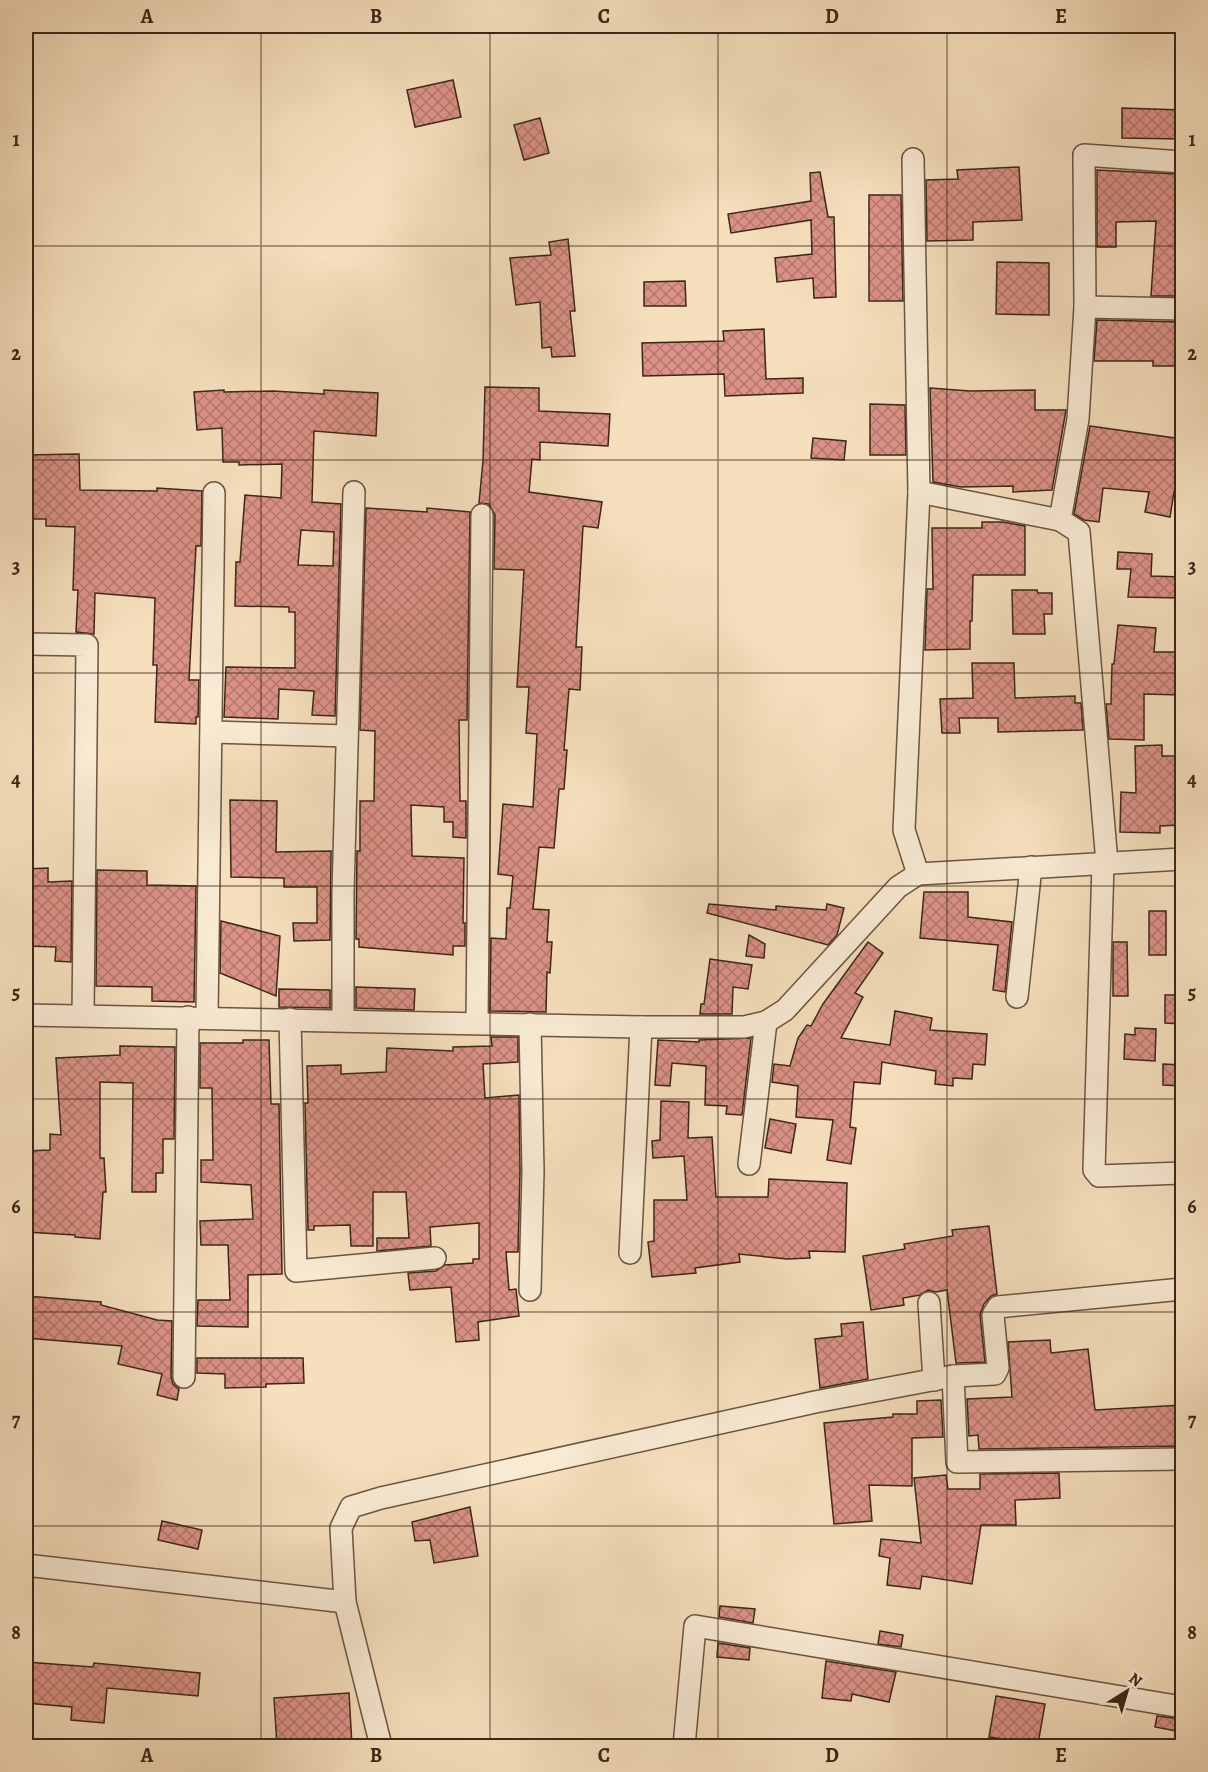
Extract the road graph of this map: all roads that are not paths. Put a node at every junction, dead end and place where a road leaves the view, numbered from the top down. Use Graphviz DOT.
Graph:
graph roads {
  1 [pos="913,159"];
  2 [pos="1182,162"];
  3 [pos="1085,307"];
  4 [pos="1182,309"];
  5 [pos="354,492"];
  6 [pos="919,492"];
  7 [pos="214,493"];
  8 [pos="482,515"];
  9 [pos="1060,520"];
  10 [pos="26,644"];
  11 [pos="212,732"];
  12 [pos="347,736"];
  13 [pos="1182,859"];
  14 [pos="1105,863"];
  15 [pos="1031,867"];
  16 [pos="918,873"];
  17 [pos="1017,997"];
  18 [pos="26,1015"];
  19 [pos="83,1015"];
  20 [pos="197,1017"];
  21 [pos="290,1019"];
  22 [pos="343,1020"];
  23 [pos="477,1022"];
  24 [pos="766,1022"];
  25 [pos="530,1024"];
  26 [pos="641,1027"];
  27 [pos="749,1164"];
  28 [pos="1182,1173"];
  29 [pos="630,1253"];
  30 [pos="435,1258"];
  31 [pos="1182,1289"];
  32 [pos="530,1290"];
  33 [pos="929,1303"];
  34 [pos="184,1377"];
  35 [pos="944,1378"];
  36 [pos="1182,1459"];
  37 [pos="26,1565"];
  38 [pos="345,1602"];
  39 [pos="1182,1707"];
  40 [pos="381,1746"];
  41 [pos="684,1746"];
  1 -- 6 [label="street"];
  2 -- 3 [label="street"];
  3 -- 4 [label="street"];
  3 -- 9 [label="street"];
  5 -- 12 [label="street"];
  6 -- 9 [label="street"];
  6 -- 16 [label="street"];
  7 -- 11 [label="street"];
  8 -- 23 [label="street"];
  9 -- 14 [label="street"];
  10 -- 19 [label="street"];
  11 -- 12 [label="street"];
  11 -- 20 [label="street"];
  12 -- 22 [label="street"];
  13 -- 14 [label="street"];
  14 -- 15 [label="street"];
  14 -- 28 [label="street"];
  15 -- 16 [label="street"];
  15 -- 17 [label="street"];
  16 -- 24 [label="street"];
  18 -- 19 [label="street"];
  19 -- 20 [label="street"];
  20 -- 21 [label="street"];
  20 -- 34 [label="street"];
  21 -- 22 [label="street"];
  21 -- 30 [label="street"];
  22 -- 23 [label="street"];
  23 -- 25 [label="street"];
  24 -- 26 [label="street"];
  24 -- 27 [label="street"];
  25 -- 26 [label="street"];
  25 -- 32 [label="street"];
  26 -- 29 [label="street"];
  31 -- 35 [label="street"];
  33 -- 35 [label="street"];
  35 -- 36 [label="street"];
  35 -- 38 [label="street"];
  37 -- 38 [label="street"];
  38 -- 40 [label="street"];
  39 -- 41 [label="street"];
}
